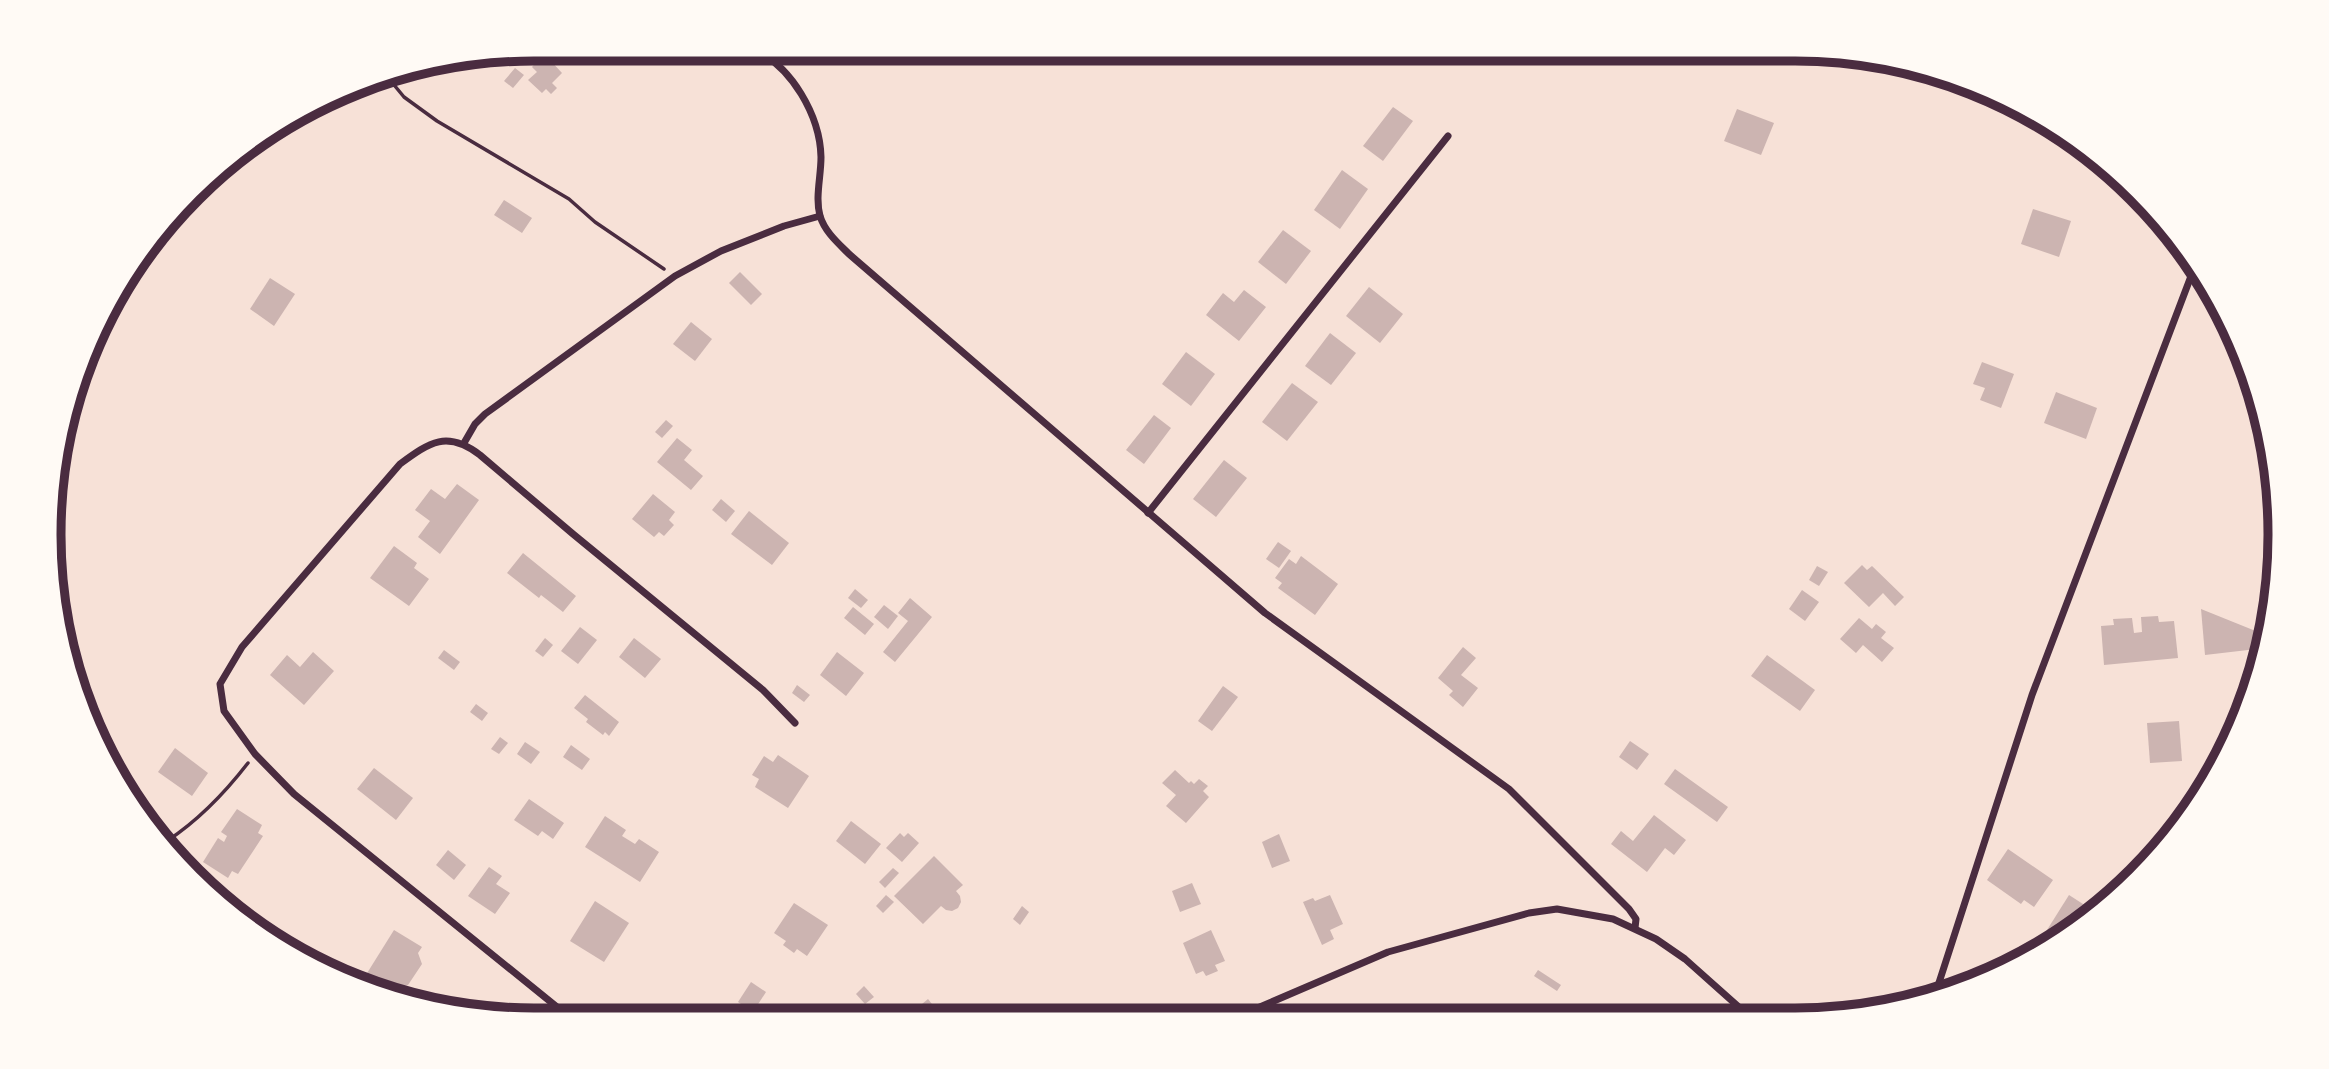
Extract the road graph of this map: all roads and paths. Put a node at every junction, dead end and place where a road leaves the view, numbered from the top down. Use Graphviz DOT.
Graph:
graph roads {
  1 [pos="771,61"];
  2 [pos="392,83"];
  3 [pos="1448,136"];
  4 [pos="820,216"];
  5 [pos="675,276"];
  6 [pos="2191,276"];
  7 [pos="464,443"];
  8 [pos="1148,513"];
  9 [pos="795,723"];
  10 [pos="255,754"];
  11 [pos="172,838"];
  12 [pos="1634,928"];
  13 [pos="1938,986"];
  14 [pos="558,1008"];
  15 [pos="1257,1008"];
  16 [pos="1740,1008"];
  1 -- 4 [label="street"];
  2 -- 5 [label="path"];
  3 -- 8 [label="street"];
  4 -- 5 [label="street"];
  4 -- 8 [label="street"];
  5 -- 7 [label="street"];
  6 -- 13 [label="street"];
  7 -- 9 [label="street"];
  7 -- 10 [label="street"];
  8 -- 12 [label="street"];
  10 -- 11 [label="path"];
  10 -- 14 [label="street"];
  12 -- 15 [label="street"];
  12 -- 16 [label="street"];
}
